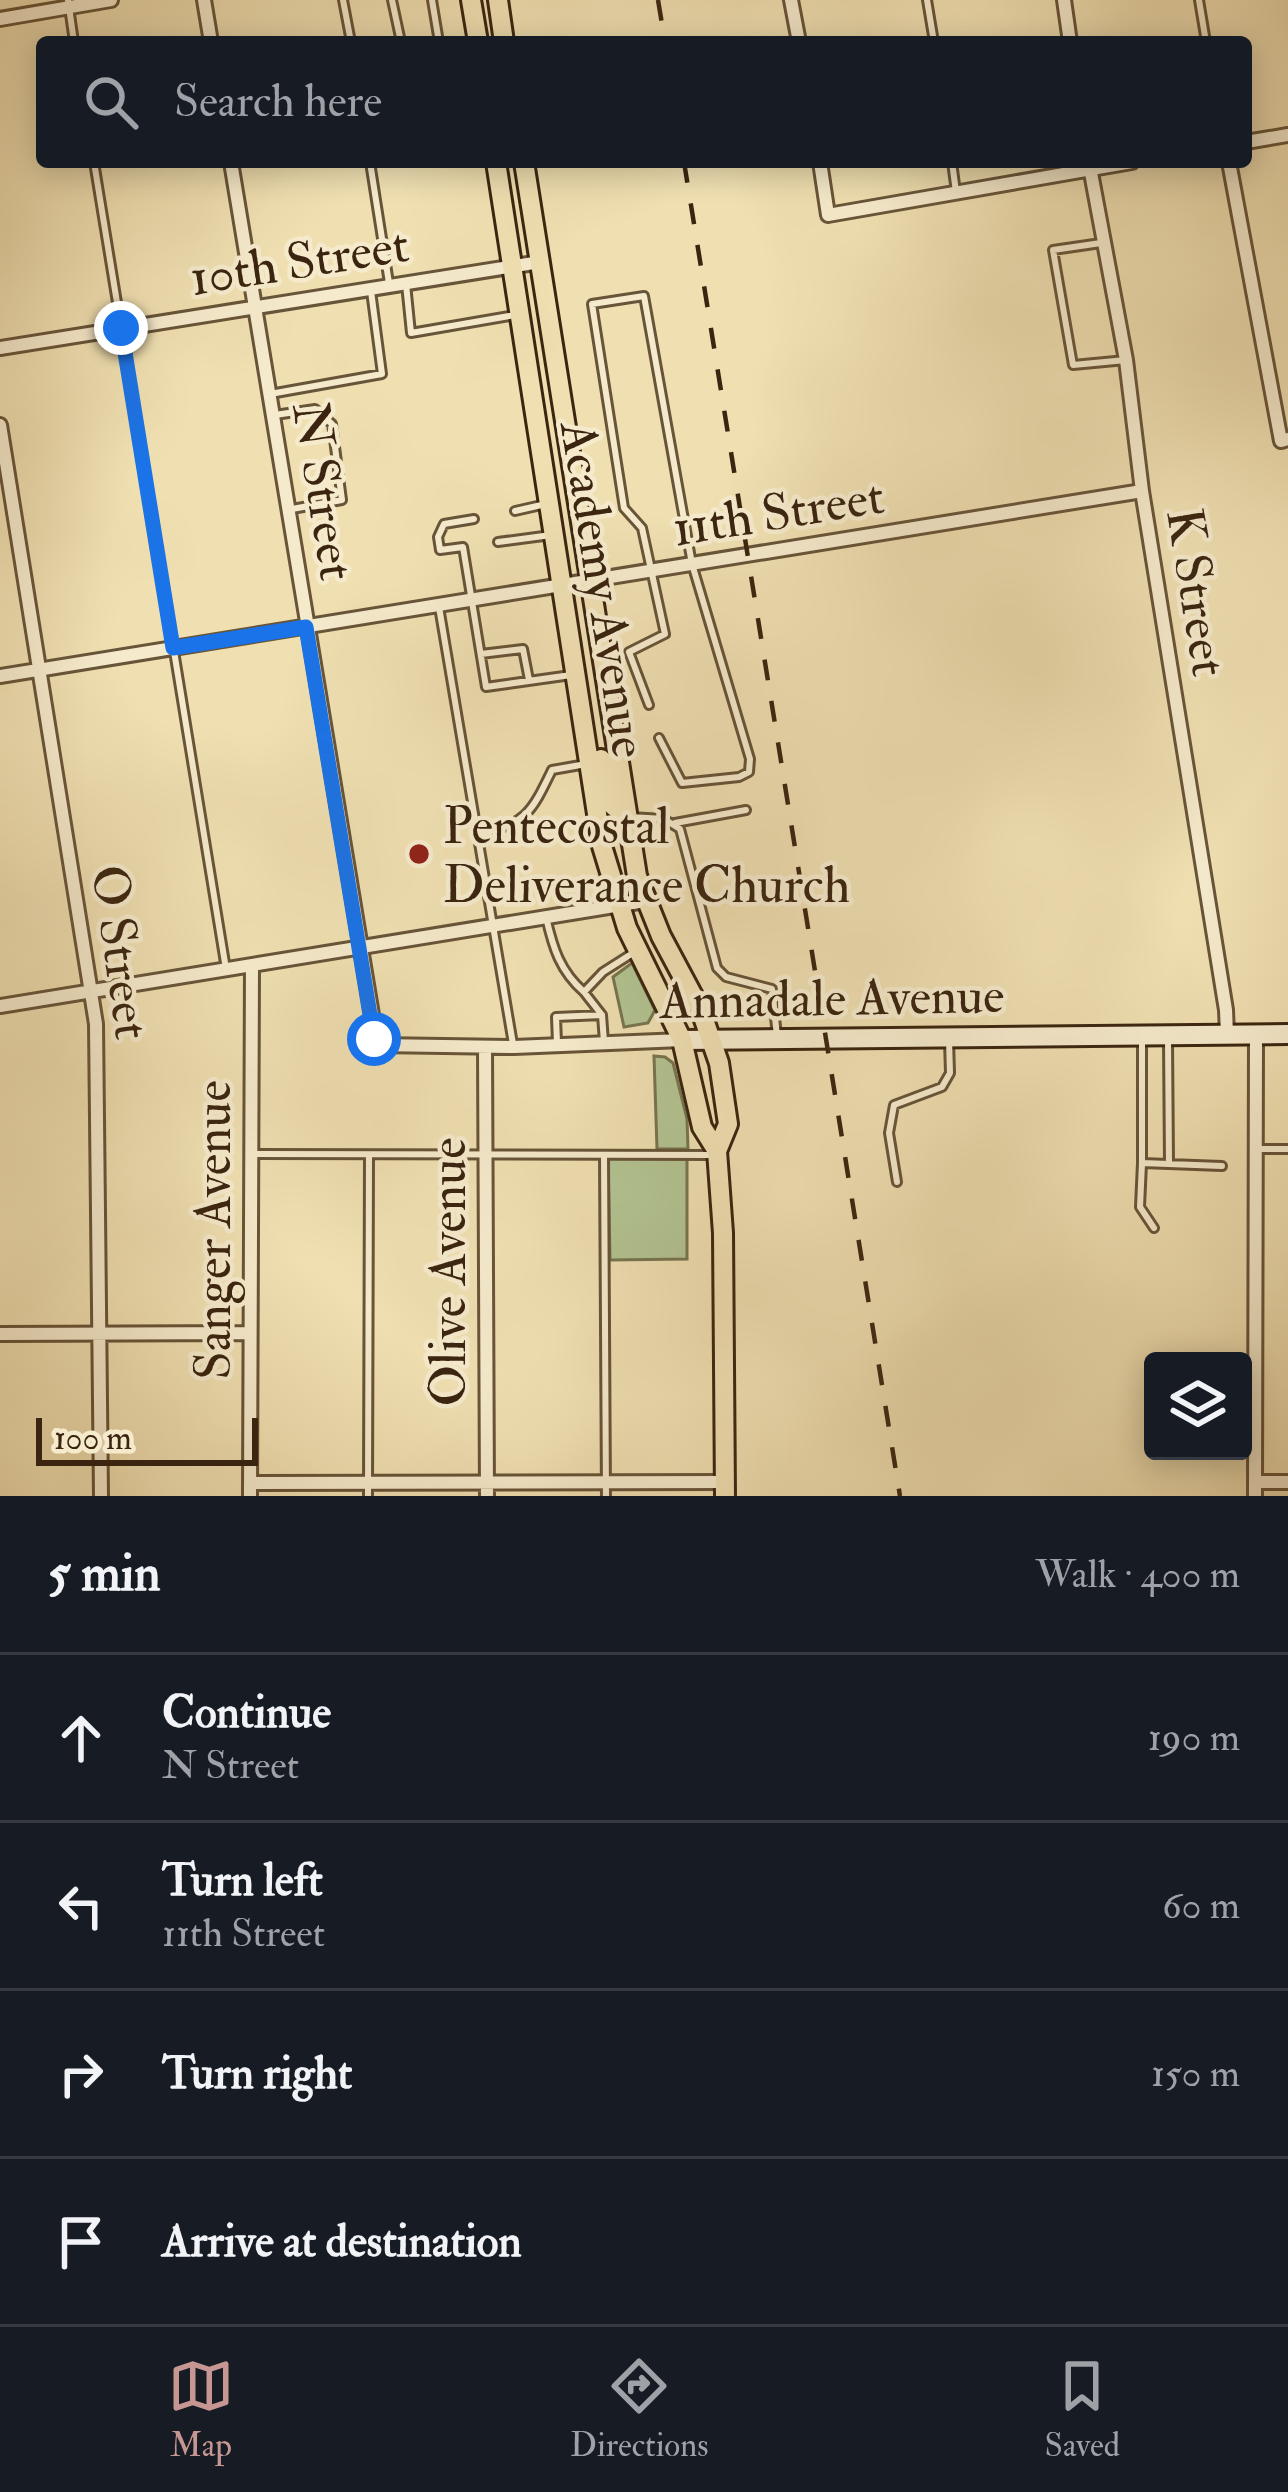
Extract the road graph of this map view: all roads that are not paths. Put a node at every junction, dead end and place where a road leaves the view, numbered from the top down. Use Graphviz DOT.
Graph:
graph roads {
  1 [pos="111,0"];
  2 [pos="205,0"];
  3 [pos="343,0"];
  4 [pos="392,0"];
  5 [pos="432,0"];
  6 [pos="471,0"];
  7 [pos="498,0"];
  8 [pos="791,0"];
  9 [pos="927,0"];
  10 [pos="1064,0"];
  11 [pos="1199,0"];
  12 [pos="68,3"];
  13 [pos="0,19"];
  14 [pos="73,36"];
  15 [pos="210,36"];
  16 [pos="350,36"];
  17 [pos="400,36"];
  18 [pos="438,36"];
  19 [pos="477,36"];
  20 [pos="504,36"];
  21 [pos="798,36"];
  22 [pos="933,36"];
  23 [pos="1069,36"];
  24 [pos="1205,36"];
  25 [pos="1288,135"];
  26 [pos="1252,141"];
  27 [pos="95,168"];
  28 [pos="232,168"];
  29 [pos="371,168"];
  30 [pos="497,168"];
  31 [pos="525,168"];
  32 [pos="821,168"];
  33 [pos="953,168"];
  34 [pos="1080,168"];
  35 [pos="1090,168"];
  36 [pos="1229,168"];
  37 [pos="956,192"];
  38 [pos="1106,242"];
  39 [pos="540,262"];
  40 [pos="512,266"];
  41 [pos="406,281"];
  42 [pos="389,284"];
  43 [pos="370,288"];
  44 [pos="254,306"];
  45 [pos="519,314"];
  46 [pos="121,328"];
  47 [pos="0,348"];
  48 [pos="1126,360"];
  49 [pos="270,394"];
  50 [pos="274,416"];
  51 [pos="0,425"];
  52 [pos="1284,440"];
  53 [pos="1142,491"];
  54 [pos="550,503"];
  55 [pos="288,509"];
  56 [pos="515,511"];
  57 [pos="474,519"];
  58 [pos="554,534"];
  59 [pos="498,542"];
  60 [pos="475,545"];
  61 [pos="463,547"];
  62 [pos="692,564"];
  63 [pos="651,571"];
  64 [pos="588,581"];
  65 [pos="561,585"];
  66 [pos="472,600"];
  67 [pos="439,605"];
  68 [pos="306,627"];
  69 [pos="173,648"];
  70 [pos="481,653"];
  71 [pos="40,670"];
  72 [pos="575,674"];
  73 [pos="0,676"];
  74 [pos="530,681"];
  75 [pos="649,705"];
  76 [pos="584,729"];
  77 [pos="659,738"];
  78 [pos="590,764"];
  79 [pos="746,810"];
  80 [pos="626,818"];
  81 [pos="671,823"];
  82 [pos="479,833"];
  83 [pos="645,901"];
  84 [pos="619,906"];
  85 [pos="546,917"];
  86 [pos="492,926"];
  87 [pos="360,946"];
  88 [pos="638,949"];
  89 [pos="252,965"];
  90 [pos="226,969"];
  91 [pos="91,990"];
  92 [pos="584,992"];
  93 [pos="0,1006"];
  94 [pos="602,1015"];
  95 [pos="1142,1034"];
  96 [pos="1168,1034"];
  97 [pos="1227,1034"];
  98 [pos="1256,1034"];
  99 [pos="1288,1034"];
  100 [pos="949,1037"];
  101 [pos="777,1038"];
  102 [pos="711,1039"];
  103 [pos="682,1040"];
  104 [pos="604,1042"];
  105 [pos="557,1043"];
  106 [pos="377,1045"];
  107 [pos="485,1047"];
  108 [pos="514,1047"];
  109 [pos="1256,1149"];
  110 [pos="1288,1149"];
  111 [pos="717,1153"];
  112 [pos="251,1154"];
  113 [pos="369,1155"];
  114 [pos="486,1155"];
  115 [pos="604,1155"];
  116 [pos="1142,1163"];
  117 [pos="1169,1163"];
  118 [pos="1222,1166"];
  119 [pos="897,1182"];
  120 [pos="1154,1228"];
  121 [pos="250,1333"];
  122 [pos="0,1334"];
  123 [pos="101,1334"];
  124 [pos="1288,1482"];
  125 [pos="487,1489"];
  126 [pos="606,1489"];
  127 [pos="725,1489"];
  128 [pos="1256,1489"];
  129 [pos="250,1490"];
  130 [pos="368,1490"];
  131 [pos="101,1496"];
  1 -- 12 [label="street"];
  2 -- 15 [label="street"];
  3 -- 16 [label="lane"];
  4 -- 17 [label="lane"];
  5 -- 18 [label="lane"];
  6 -- 19 [label="main road"];
  7 -- 20 [label="main road"];
  8 -- 21 [label="street"];
  9 -- 22 [label="lane"];
  10 -- 23 [label="street"];
  11 -- 24 [label="lane"];
  12 -- 13 [label="street"];
  12 -- 14 [label="lane"];
  25 -- 26 [label="street"];
  27 -- 46 [label="lane"];
  28 -- 44 [label="street, N Street"];
  29 -- 42 [label="lane"];
  30 -- 40 [label="main road, Academy Avenue"];
  31 -- 39 [label="main road, Academy Avenue"];
  32 -- 37 [label="street"];
  33 -- 37 [label="lane"];
  34 -- 37 [label="street"];
  35 -- 38 [label="street, K Street"];
  36 -- 52 [label="street"];
  38 -- 48 [label="street, K Street"];
  38 -- 48 [label="lane"];
  39 -- 40 [label="street, 10th Street"];
  39 -- 64 [label="main road, Academy Avenue"];
  40 -- 41 [label="street, 10th Street"];
  40 -- 45 [label="main road, Academy Avenue"];
  41 -- 42 [label="street, 10th Street"];
  41 -- 45 [label="lane"];
  42 -- 43 [label="street, 10th Street"];
  43 -- 44 [label="street, 10th Street"];
  43 -- 49 [label="lane"];
  44 -- 46 [label="street, 10th Street"];
  44 -- 49 [label="street, N Street"];
  45 -- 54 [label="main road, Academy Avenue"];
  46 -- 47 [label="street, 10th Street"];
  46 -- 69 [label="lane"];
  48 -- 53 [label="street, K Street"];
  49 -- 50 [label="street, N Street"];
  50 -- 55 [label="street, N Street"];
  50 -- 55 [label="lane"];
  51 -- 71 [label="street, O Street"];
  53 -- 62 [label="street, 11th Street"];
  53 -- 97 [label="street, K Street"];
  54 -- 56 [label="lane"];
  54 -- 58 [label="main road, Academy Avenue"];
  55 -- 68 [label="street, N Street"];
  57 -- 61 [label="lane"];
  58 -- 59 [label="lane"];
  58 -- 65 [label="main road, Academy Avenue"];
  60 -- 61 [label="lane"];
  61 -- 66 [label="lane"];
  62 -- 63 [label="street, 11th Street"];
  62 -- 63 [label="lane"];
  62 -- 77 [label="lane"];
  63 -- 64 [label="street, 11th Street"];
  63 -- 75 [label="lane"];
  64 -- 65 [label="street, 11th Street"];
  64 -- 80 [label="main road, Academy Avenue"];
  65 -- 66 [label="street, 11th Street"];
  65 -- 72 [label="main road, Academy Avenue"];
  66 -- 67 [label="street, 11th Street"];
  66 -- 70 [label="lane"];
  67 -- 68 [label="street, 11th Street"];
  67 -- 82 [label="lane"];
  68 -- 69 [label="street, 11th Street"];
  68 -- 87 [label="street, N Street"];
  69 -- 71 [label="street, 11th Street"];
  69 -- 90 [label="lane"];
  70 -- 74 [label="lane"];
  70 -- 74 [label="lane"];
  71 -- 73 [label="street, 11th Street"];
  71 -- 91 [label="street, O Street"];
  72 -- 74 [label="lane"];
  72 -- 76 [label="main road, Academy Avenue"];
  76 -- 78 [label="main road, Academy Avenue"];
  76 -- 80 [label="main road"];
  78 -- 82 [label="lane"];
  78 -- 84 [label="main road, Academy Avenue"];
  79 -- 81 [label="lane"];
  80 -- 81 [label="lane"];
  80 -- 83 [label="main road, Academy Avenue"];
  81 -- 101 [label="lane"];
  82 -- 86 [label="lane"];
  83 -- 84 [label="street"];
  83 -- 102 [label="main road, Academy Avenue"];
  84 -- 85 [label="street"];
  84 -- 88 [label="main road, Academy Avenue"];
  85 -- 86 [label="street"];
  85 -- 92 [label="lane"];
  86 -- 87 [label="street"];
  86 -- 108 [label="lane"];
  87 -- 89 [label="street"];
  87 -- 106 [label="street, N Street"];
  88 -- 92 [label="lane"];
  88 -- 103 [label="main road, Academy Avenue"];
  89 -- 90 [label="street"];
  89 -- 112 [label="street, Sanger Avenue"];
  90 -- 91 [label="street"];
  91 -- 93 [label="street"];
  91 -- 123 [label="street, O Street"];
  92 -- 94 [label="lane"];
  94 -- 104 [label="lane"];
  94 -- 105 [label="lane"];
  95 -- 96 [label="street, Annadale Avenue"];
  95 -- 100 [label="street, Annadale Avenue"];
  95 -- 116 [label="lane"];
  96 -- 97 [label="street, Annadale Avenue"];
  96 -- 117 [label="lane"];
  97 -- 98 [label="street, Annadale Avenue"];
  98 -- 99 [label="street, Annadale Avenue"];
  98 -- 109 [label="street"];
  100 -- 101 [label="street, Annadale Avenue"];
  100 -- 119 [label="lane"];
  101 -- 102 [label="street, Annadale Avenue"];
  102 -- 103 [label="street, Annadale Avenue"];
  102 -- 111 [label="main road, Academy Avenue"];
  103 -- 104 [label="street, Annadale Avenue"];
  103 -- 111 [label="main road, Academy Avenue"];
  104 -- 105 [label="street, Annadale Avenue"];
  105 -- 108 [label="street, Annadale Avenue"];
  106 -- 107 [label="street, Annadale Avenue"];
  107 -- 108 [label="street, Annadale Avenue"];
  107 -- 114 [label="street, Olive Avenue"];
  109 -- 110 [label="lane"];
  109 -- 128 [label="street"];
  111 -- 115 [label="lane"];
  111 -- 127 [label="main road, Academy Avenue"];
  112 -- 113 [label="lane"];
  112 -- 121 [label="street, Sanger Avenue"];
  113 -- 114 [label="lane"];
  113 -- 130 [label="lane"];
  114 -- 115 [label="lane"];
  114 -- 125 [label="street, Olive Avenue"];
  115 -- 126 [label="lane"];
  116 -- 117 [label="lane"];
  116 -- 120 [label="lane"];
  117 -- 118 [label="lane"];
  121 -- 123 [label="street"];
  121 -- 129 [label="street, Sanger Avenue"];
  122 -- 123 [label="street"];
  123 -- 131 [label="street, O Street"];
  124 -- 128 [label="street"];
  125 -- 126 [label="street"];
  125 -- 130 [label="street"];
  126 -- 127 [label="street"];
  129 -- 130 [label="street"];
}
